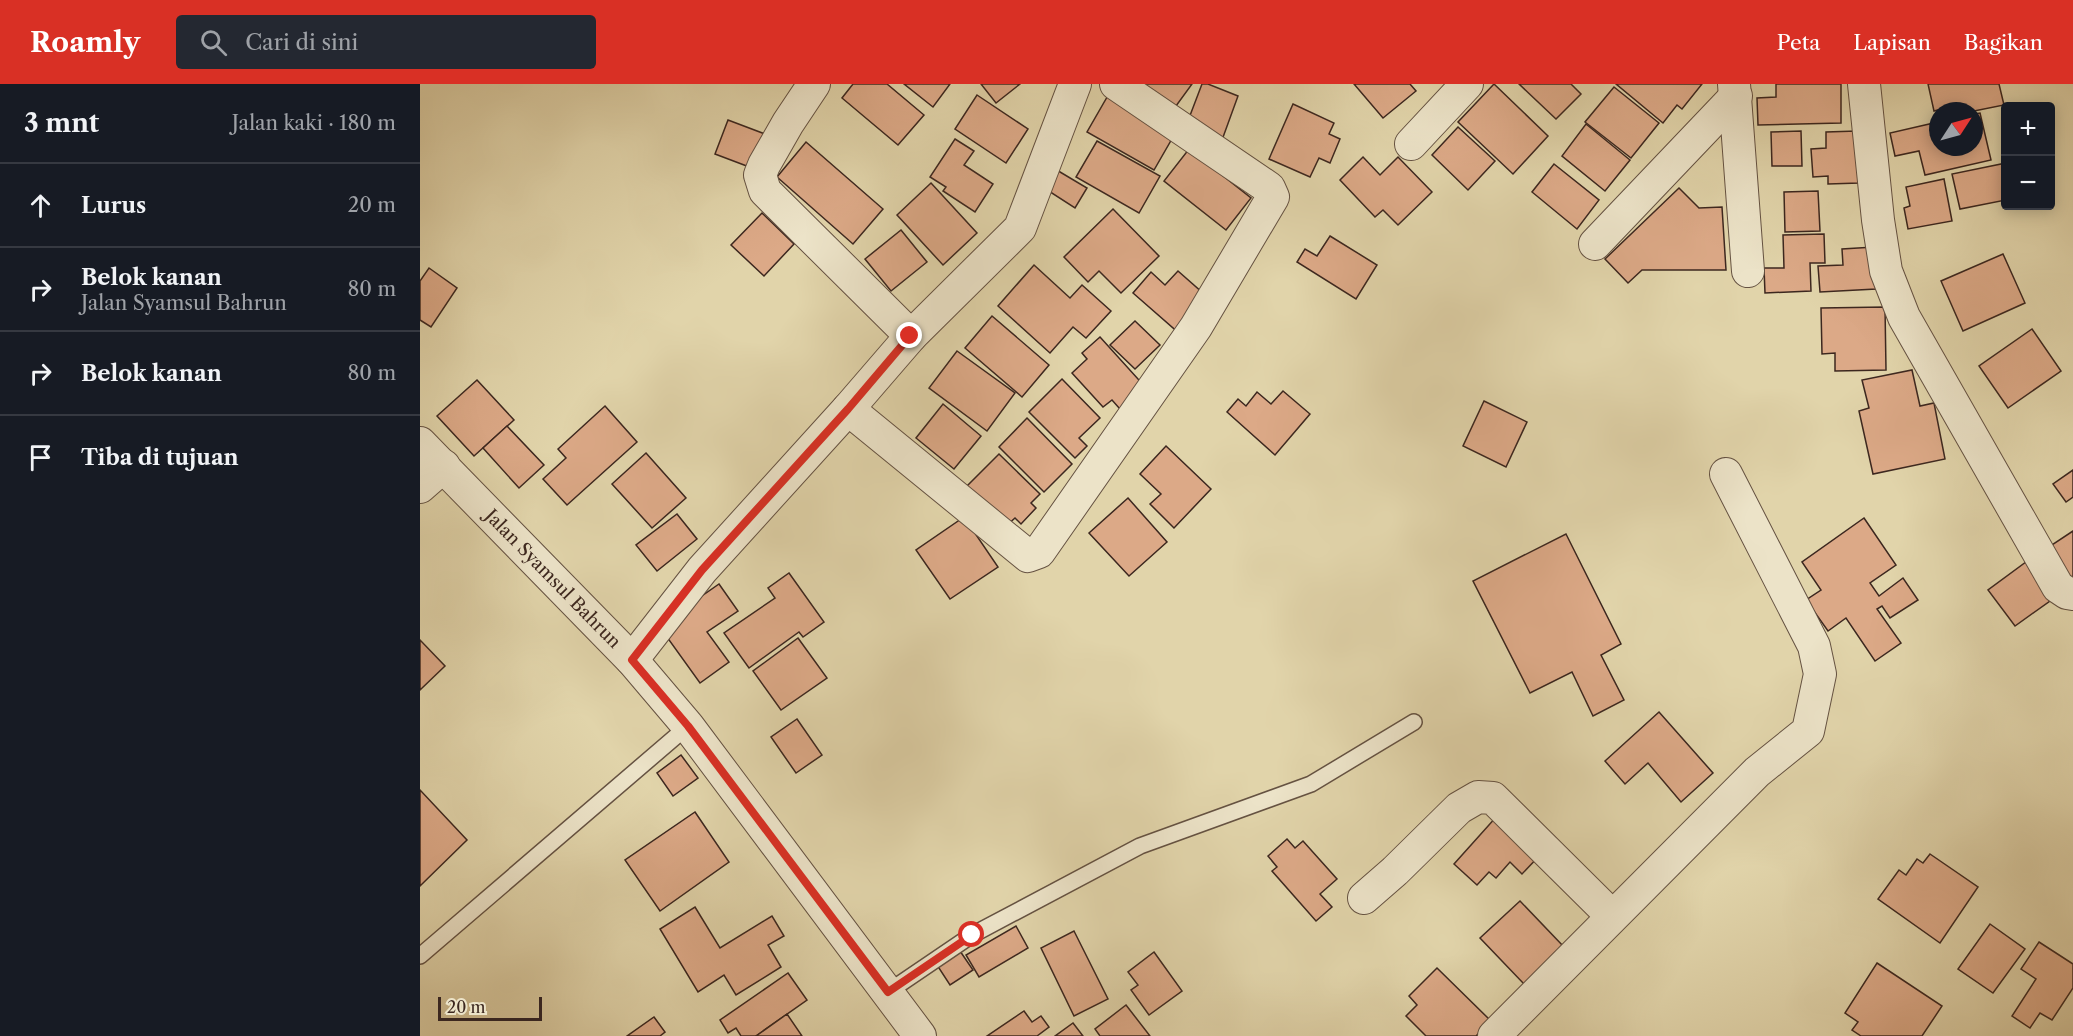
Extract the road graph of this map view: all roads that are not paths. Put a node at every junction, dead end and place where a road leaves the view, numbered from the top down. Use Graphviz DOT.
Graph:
graph roads {
  1 [pos="814,84"];
  2 [pos="1075,84"];
  3 [pos="1116,84"];
  4 [pos="1467,84"];
  5 [pos="1864,84"];
  6 [pos="1735,90"];
  7 [pos="1411,144"];
  8 [pos="1594,244"];
  9 [pos="1748,271"];
  10 [pos="910,336"];
  11 [pos="848,409"];
  12 [pos="420,442"];
  13 [pos="444,466"];
  14 [pos="1726,474"];
  15 [pos="420,487"];
  16 [pos="2073,594"];
  17 [pos="632,660"];
  18 [pos="1414,722"];
  19 [pos="688,726"];
  20 [pos="1364,898"];
  21 [pos="1612,916"];
  22 [pos="420,956"];
  23 [pos="888,992"];
  24 [pos="920,1036"];
  25 [pos="1494,1036"];
  1 -- 10 [label="street"];
  2 -- 10 [label="street"];
  3 -- 11 [label="street"];
  4 -- 7 [label="street"];
  5 -- 16 [label="street"];
  6 -- 8 [label="street"];
  6 -- 9 [label="street"];
  10 -- 11 [label="street"];
  11 -- 17 [label="street"];
  12 -- 13 [label="street, Jalan Syamsul Bahrun"];
  13 -- 15 [label="street"];
  13 -- 17 [label="street, Jalan Syamsul Bahrun"];
  14 -- 21 [label="street"];
  17 -- 19 [label="street, Jalan Syamsul Bahrun"];
  18 -- 23 [label="lane"];
  19 -- 22 [label="lane"];
  19 -- 23 [label="street, Jalan Syamsul Bahrun"];
  20 -- 21 [label="street"];
  21 -- 25 [label="street"];
  23 -- 24 [label="street, Jalan Syamsul Bahrun"];
}
